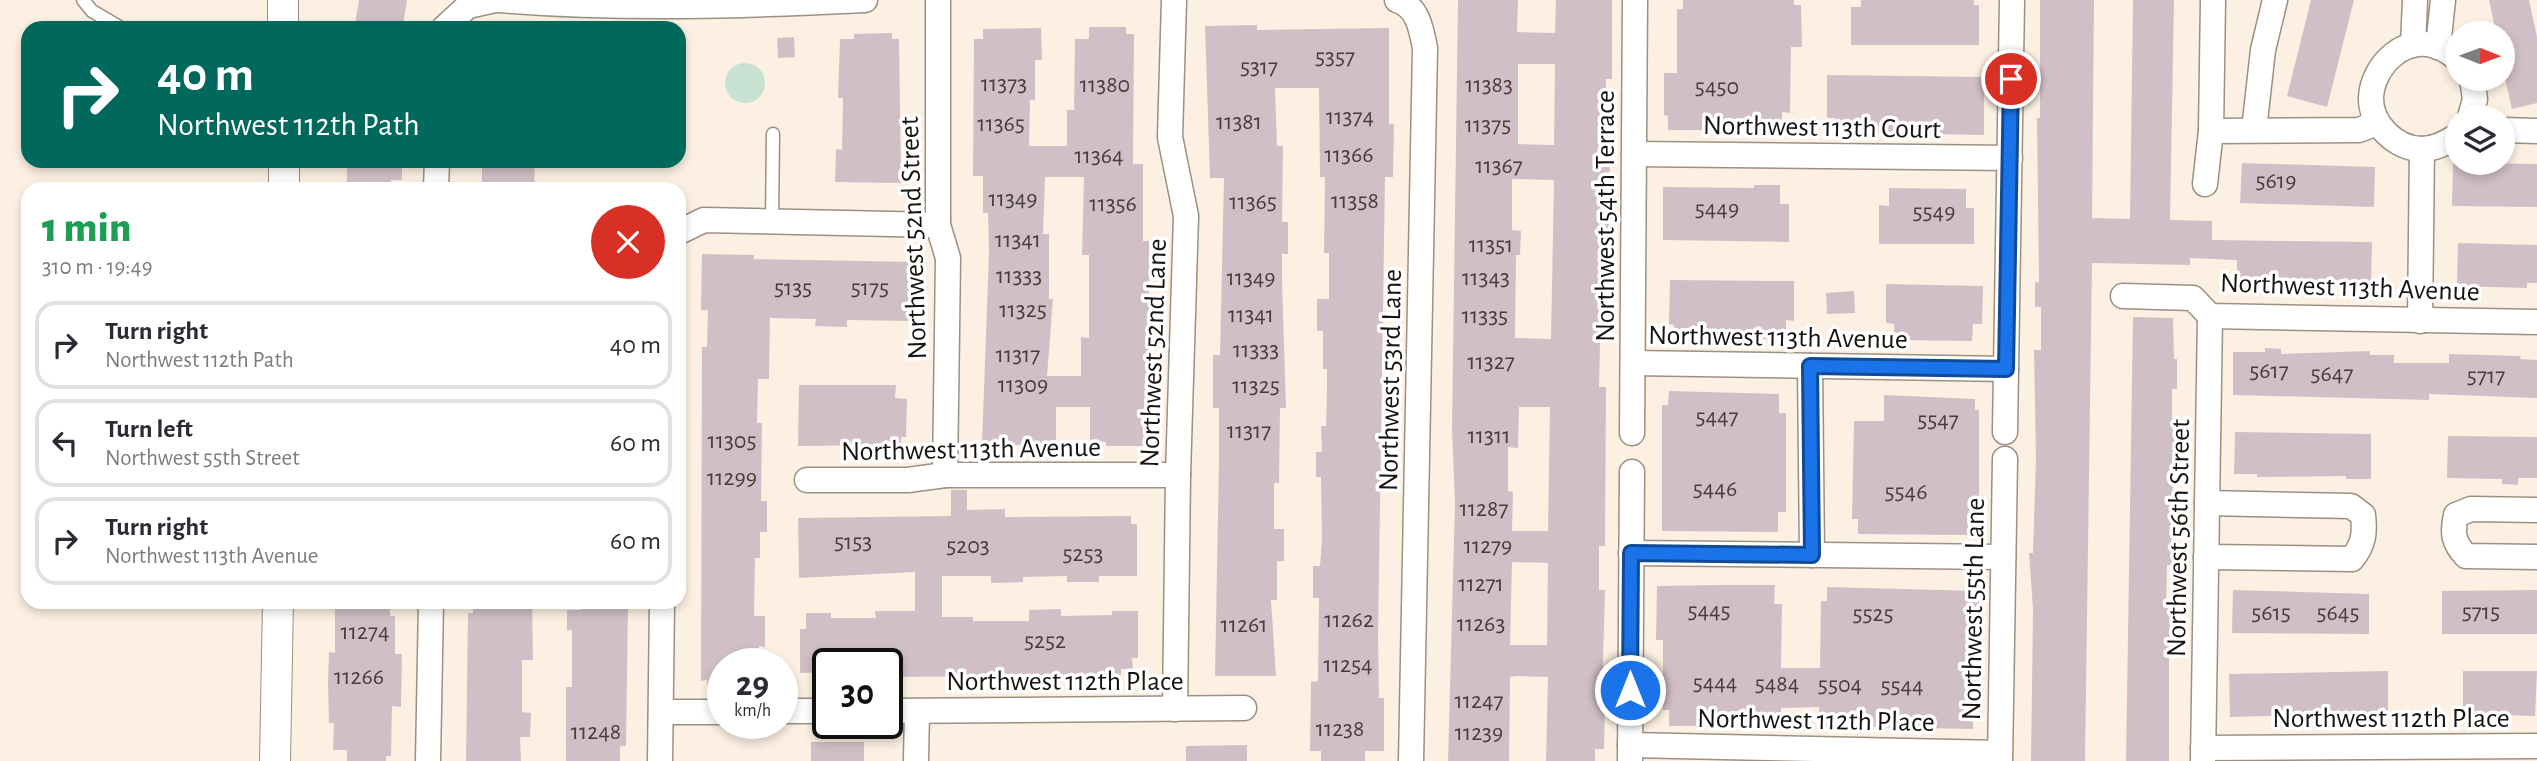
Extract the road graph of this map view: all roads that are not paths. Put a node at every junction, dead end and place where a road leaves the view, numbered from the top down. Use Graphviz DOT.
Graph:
graph roads {
  1 [pos="83,0"];
  2 [pos="283,0"];
  3 [pos="497,0"];
  4 [pos="865,0"];
  5 [pos="938,0"];
  6 [pos="1174,0"];
  7 [pos="1635,0"];
  8 [pos="2012,0"];
  9 [pos="2213,0"];
  10 [pos="2275,0"];
  11 [pos="2415,0"];
  12 [pos="2443,0"];
  13 [pos="1402,2"];
  14 [pos="643,4"];
  15 [pos="686,4"];
  16 [pos="109,21"];
  17 [pos="283,21"];
  18 [pos="452,21"];
  19 [pos="2436,50"];
  20 [pos="2377,122"];
  21 [pos="2254,130"];
  22 [pos="2515,130"];
  23 [pos="2211,131"];
  24 [pos="2537,131"];
  25 [pos="773,134"];
  26 [pos="2445,143"];
  27 [pos="2422,149"];
  28 [pos="1634,154"];
  29 [pos="2010,158"];
  30 [pos="2206,184"];
  31 [pos="772,222"];
  32 [pos="938,225"];
  33 [pos="686,229"];
  34 [pos="2123,296"];
  35 [pos="2210,316"];
  36 [pos="2420,321"];
  37 [pos="2537,322"];
  38 [pos="1633,363"];
  39 [pos="1810,366"];
  40 [pos="2006,369"];
  41 [pos="2005,432"];
  42 [pos="1632,433"];
  43 [pos="2005,459"];
  44 [pos="1632,472"];
  45 [pos="944,475"];
  46 [pos="1178,475"];
  47 [pos="807,480"];
  48 [pos="2207,503"];
  49 [pos="2537,510"];
  50 [pos="1631,553"];
  51 [pos="1812,555"];
  52 [pos="2537,556"];
  53 [pos="2003,557"];
  54 [pos="2206,557"];
  55 [pos="278,609"];
  56 [pos="430,609"];
  57 [pos="662,609"];
  58 [pos="1244,708"];
  59 [pos="1175,709"];
  60 [pos="903,710"];
  61 [pos="917,710"];
  62 [pos="661,712"];
  63 [pos="707,712"];
  64 [pos="2537,746"];
  65 [pos="1630,753"];
  66 [pos="2411,754"];
  67 [pos="2203,755"];
  68 [pos="2000,757"];
  69 [pos="275,761"];
  70 [pos="428,761"];
  71 [pos="660,761"];
  72 [pos="916,761"];
  73 [pos="1411,761"];
  1 -- 16 [label="lane"];
  2 -- 17 [label="street"];
  3 -- 14 [label="street"];
  3 -- 18 [label="street"];
  4 -- 15 [label="street"];
  5 -- 32 [label="street, Northwest 52nd Street"];
  6 -- 46 [label="street, Northwest 52nd Lane"];
  7 -- 28 [label="street, Northwest 54th Terrace"];
  8 -- 29 [label="street"];
  9 -- 23 [label="street"];
  10 -- 21 [label="street"];
  11 -- 19 [label="street"];
  12 -- 19 [label="street"];
  13 -- 73 [label="street, Northwest 53rd Lane"];
  14 -- 15 [label="street"];
  19 -- 20 [label="street"];
  20 -- 21 [label="street"];
  20 -- 27 [label="street"];
  21 -- 23 [label="street"];
  22 -- 24 [label="street"];
  23 -- 30 [label="street"];
  25 -- 31 [label="lane"];
  26 -- 27 [label="street"];
  27 -- 36 [label="street"];
  28 -- 29 [label="street, Northwest 113th Court"];
  28 -- 38 [label="street, Northwest 54th Terrace"];
  29 -- 40 [label="street"];
  31 -- 32 [label="street"];
  31 -- 33 [label="street"];
  32 -- 45 [label="street, Northwest 52nd Street"];
  34 -- 35 [label="street, Northwest 113th Avenue"];
  35 -- 36 [label="street, Northwest 113th Avenue"];
  35 -- 48 [label="street, Northwest 56th Street"];
  36 -- 37 [label="street, Northwest 113th Avenue"];
  38 -- 39 [label="street, Northwest 113th Avenue"];
  38 -- 42 [label="street, Northwest 54th Terrace"];
  39 -- 40 [label="street, Northwest 113th Avenue"];
  39 -- 51 [label="street"];
  40 -- 41 [label="street"];
  43 -- 53 [label="street, Northwest 55th Lane"];
  44 -- 50 [label="street"];
  45 -- 46 [label="street, Northwest 113th Avenue"];
  45 -- 47 [label="street, Northwest 113th Avenue"];
  46 -- 59 [label="street, Northwest 52nd Lane"];
  48 -- 54 [label="street, Northwest 56th Street"];
  48 -- 54 [label="street"];
  49 -- 52 [label="street"];
  50 -- 51 [label="street"];
  50 -- 65 [label="street"];
  51 -- 53 [label="street"];
  53 -- 68 [label="street, Northwest 55th Lane"];
  54 -- 67 [label="street, Northwest 56th Street"];
  55 -- 69 [label="street"];
  56 -- 70 [label="street"];
  57 -- 62 [label="street"];
  58 -- 59 [label="street, Northwest 112th Place"];
  59 -- 61 [label="street, Northwest 112th Place"];
  60 -- 61 [label="street, Northwest 112th Place"];
  61 -- 72 [label="street"];
  62 -- 63 [label="street"];
  62 -- 71 [label="street"];
  64 -- 66 [label="street, Northwest 112th Place"];
  65 -- 68 [label="street, Northwest 112th Place"];
  66 -- 67 [label="street, Northwest 112th Place"];
}
